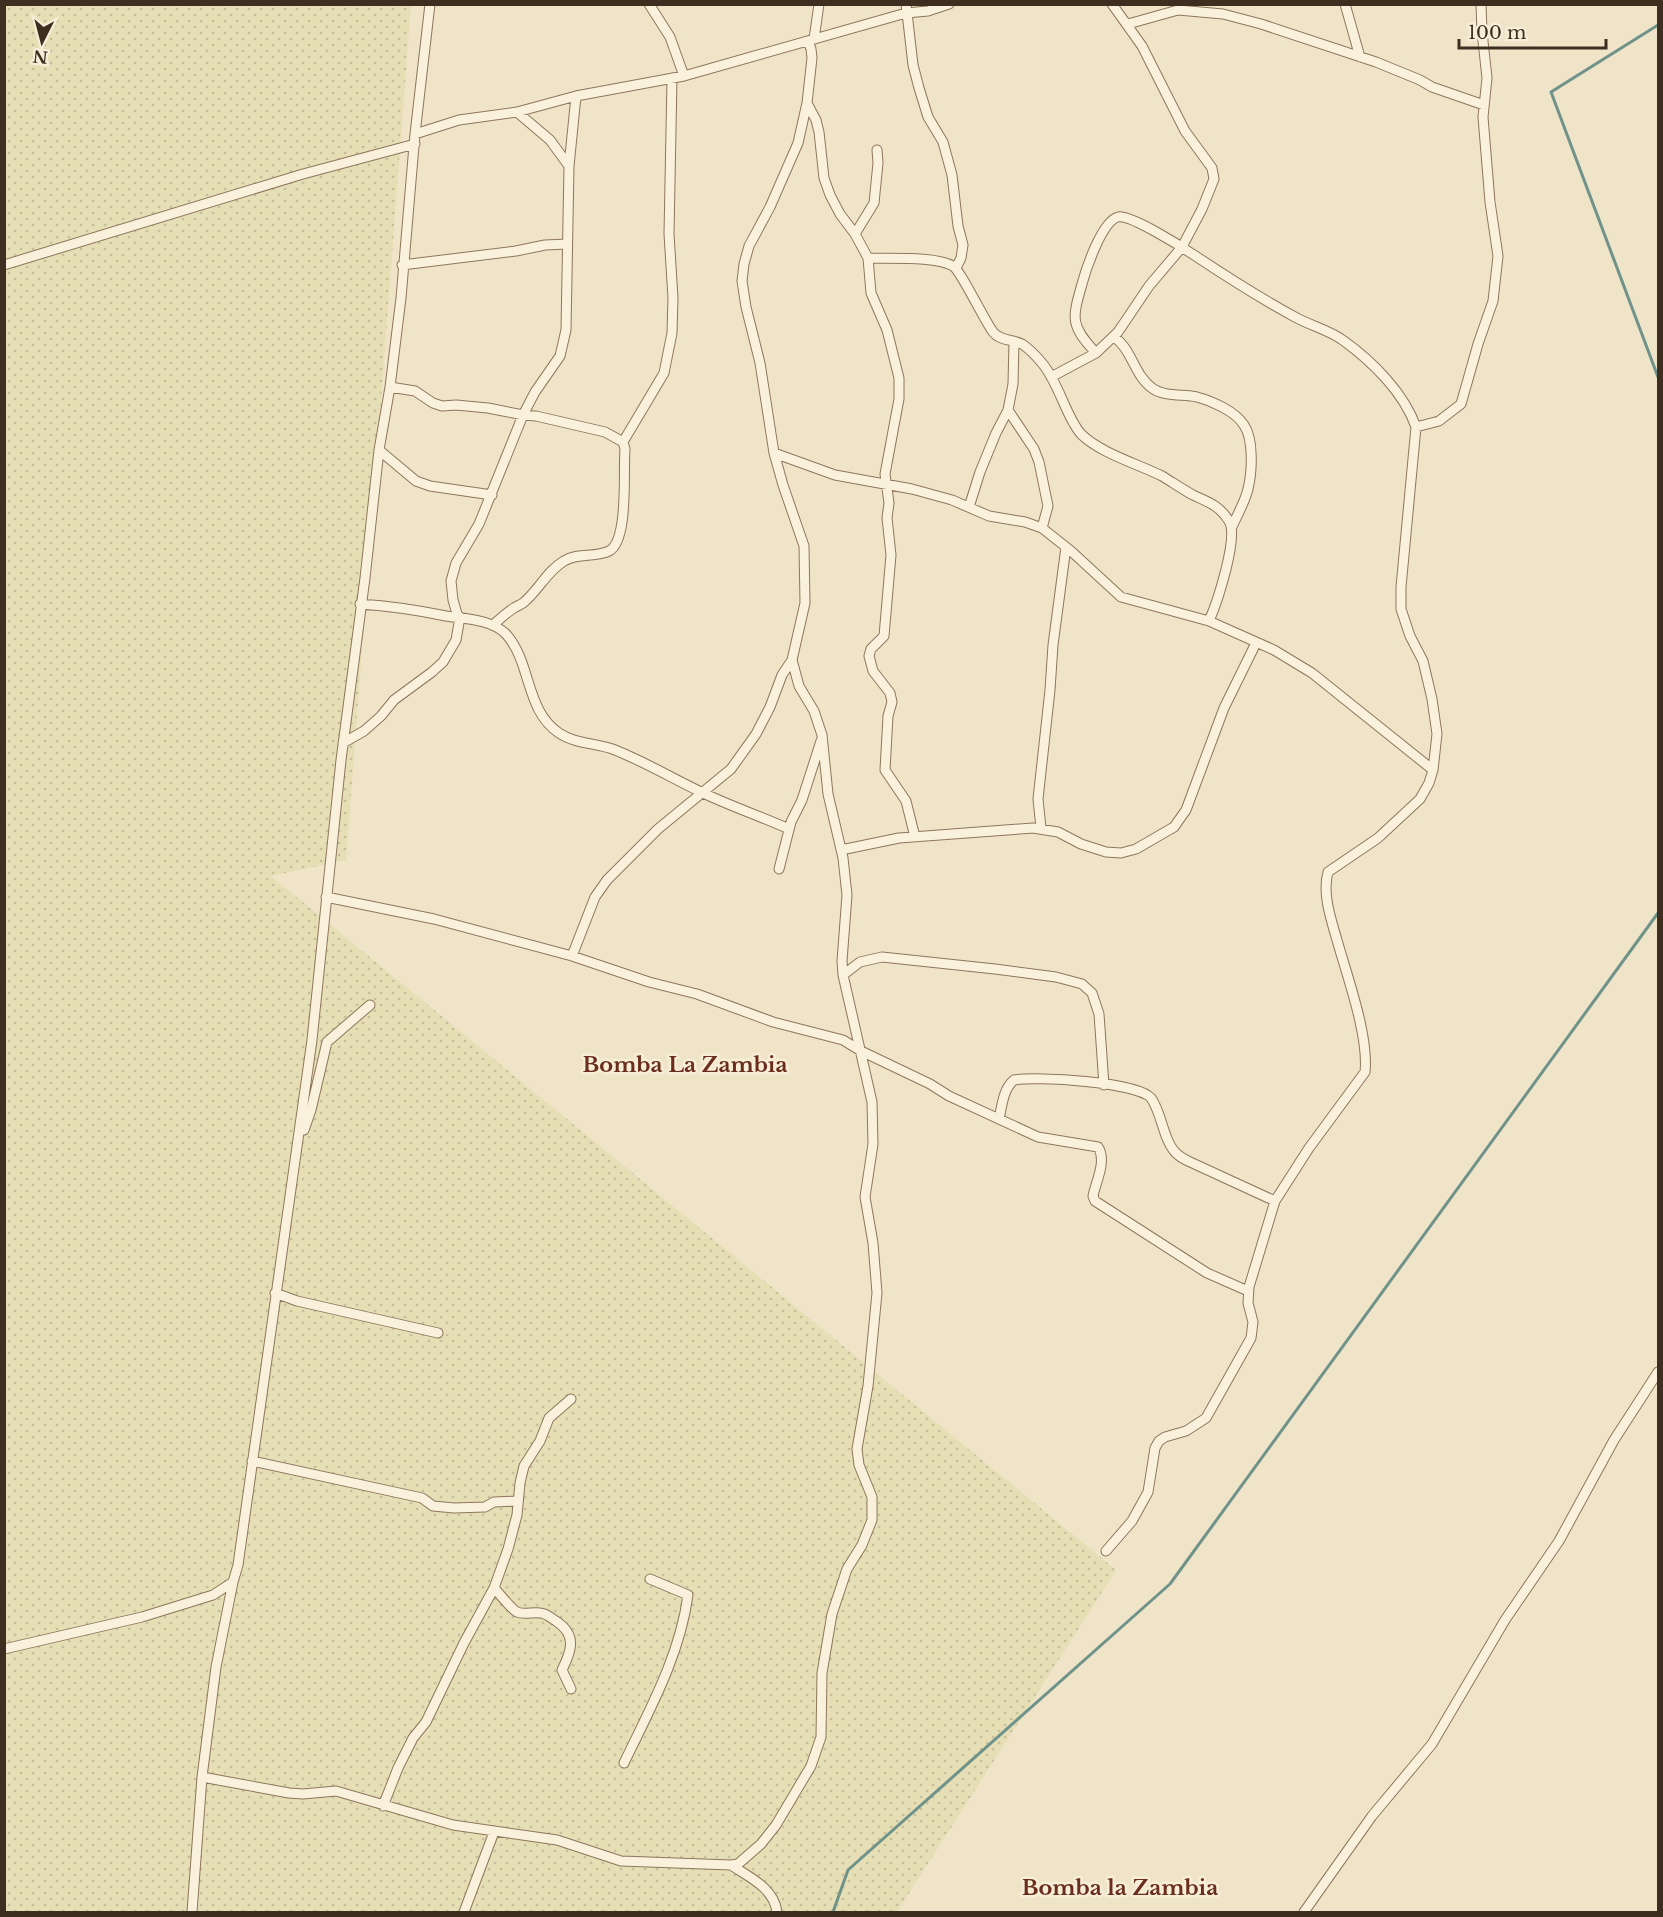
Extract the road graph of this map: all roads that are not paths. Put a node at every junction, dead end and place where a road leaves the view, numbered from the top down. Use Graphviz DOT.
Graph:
graph roads {
  1 [pos="430,4"];
  2 [pos="649,4"];
  3 [pos="819,4"];
  4 [pos="949,4"];
  5 [pos="1112,4"];
  6 [pos="1345,4"];
  7 [pos="1481,4"];
  8 [pos="906,9"];
  9 [pos="1128,24"];
  10 [pos="811,40"];
  11 [pos="1360,57"];
  12 [pos="684,76"];
  13 [pos="672,78"];
  14 [pos="576,96"];
  15 [pos="807,103"];
  16 [pos="1485,105"];
  17 [pos="517,112"];
  18 [pos="415,139"];
  19 [pos="877,150"];
  20 [pos="569,166"];
  21 [pos="855,234"];
  22 [pos="567,244"];
  23 [pos="1182,247"];
  24 [pos="868,258"];
  25 [pos="4,265"];
  26 [pos="402,265"];
  27 [pos="956,268"];
  28 [pos="1113,337"];
  29 [pos="1014,342"];
  30 [pos="1096,353"];
  31 [pos="1051,376"];
  32 [pos="390,387"];
  33 [pos="1008,410"];
  34 [pos="523,416"];
  35 [pos="1416,427"];
  36 [pos="623,442"];
  37 [pos="379,450"];
  38 [pos="774,453"];
  39 [pos="886,484"];
  40 [pos="492,495"];
  41 [pos="969,507"];
  42 [pos="1232,527"];
  43 [pos="1042,528"];
  44 [pos="1066,547"];
  45 [pos="360,604"];
  46 [pos="459,617"];
  47 [pos="1209,621"];
  48 [pos="493,625"];
  49 [pos="1256,643"];
  50 [pos="792,660"];
  51 [pos="822,735"];
  52 [pos="343,743"];
  53 [pos="1433,770"];
  54 [pos="702,792"];
  55 [pos="1041,828"];
  56 [pos="789,829"];
  57 [pos="915,837"];
  58 [pos="841,850"];
  59 [pos="779,869"];
  60 [pos="326,897"];
  61 [pos="572,956"];
  62 [pos="843,975"];
  63 [pos="370,1005"];
  64 [pos="861,1051"];
  65 [pos="1104,1085"];
  66 [pos="999,1119"];
  67 [pos="303,1132"];
  68 [pos="1275,1201"];
  69 [pos="1248,1291"];
  70 [pos="275,1293"];
  71 [pos="438,1333"];
  72 [pos="1659,1372"];
  73 [pos="571,1399"];
  74 [pos="252,1461"];
  75 [pos="518,1501"];
  76 [pos="1106,1551"];
  77 [pos="650,1579"];
  78 [pos="233,1582"];
  79 [pos="494,1588"];
  80 [pos="4,1649"];
  81 [pos="571,1689"];
  82 [pos="624,1763"];
  83 [pos="202,1777"];
  84 [pos="383,1806"];
  85 [pos="494,1832"];
  86 [pos="731,1865"];
  87 [pos="192,1912"];
  88 [pos="464,1912"];
  89 [pos="777,1912"];
  90 [pos="1304,1912"];
  1 -- 18 [label="street"];
  2 -- 12 [label="street"];
  3 -- 10 [label="street"];
  4 -- 8 [label="street"];
  5 -- 9 [label="street"];
  6 -- 11 [label="street"];
  7 -- 16 [label="street"];
  8 -- 10 [label="street"];
  8 -- 27 [label="street"];
  9 -- 11 [label="street"];
  9 -- 23 [label="street"];
  10 -- 12 [label="street"];
  10 -- 15 [label="street"];
  11 -- 16 [label="street"];
  12 -- 13 [label="street"];
  13 -- 14 [label="street"];
  13 -- 36 [label="street"];
  14 -- 17 [label="street"];
  14 -- 20 [label="street"];
  15 -- 21 [label="street"];
  15 -- 38 [label="street"];
  16 -- 35 [label="street"];
  17 -- 18 [label="street"];
  17 -- 20 [label="street"];
  18 -- 25 [label="street"];
  18 -- 26 [label="street"];
  19 -- 21 [label="street"];
  20 -- 22 [label="street"];
  21 -- 24 [label="street"];
  22 -- 26 [label="street"];
  22 -- 34 [label="street"];
  23 -- 28 [label="street"];
  23 -- 30 [label="street"];
  23 -- 35 [label="street"];
  24 -- 27 [label="street"];
  24 -- 39 [label="street"];
  26 -- 32 [label="street"];
  27 -- 29 [label="street"];
  28 -- 30 [label="street"];
  28 -- 42 [label="street"];
  29 -- 31 [label="street"];
  29 -- 33 [label="street"];
  30 -- 31 [label="street"];
  31 -- 42 [label="street"];
  32 -- 34 [label="street"];
  32 -- 37 [label="street"];
  33 -- 41 [label="street"];
  33 -- 43 [label="street"];
  34 -- 36 [label="street"];
  34 -- 40 [label="street"];
  35 -- 53 [label="street"];
  36 -- 48 [label="street"];
  37 -- 40 [label="street"];
  37 -- 45 [label="street"];
  38 -- 39 [label="street"];
  38 -- 50 [label="street"];
  39 -- 41 [label="street"];
  39 -- 57 [label="street"];
  40 -- 46 [label="street"];
  41 -- 43 [label="street"];
  42 -- 47 [label="street"];
  43 -- 44 [label="street"];
  44 -- 47 [label="street"];
  44 -- 55 [label="street"];
  45 -- 46 [label="street"];
  45 -- 52 [label="street"];
  46 -- 48 [label="street"];
  46 -- 52 [label="street"];
  47 -- 49 [label="street"];
  48 -- 54 [label="street"];
  49 -- 53 [label="street"];
  49 -- 55 [label="street"];
  50 -- 51 [label="street"];
  50 -- 54 [label="street"];
  51 -- 56 [label="street"];
  51 -- 58 [label="street"];
  52 -- 60 [label="street"];
  53 -- 68 [label="street"];
  54 -- 56 [label="street"];
  54 -- 61 [label="street"];
  55 -- 57 [label="street"];
  56 -- 59 [label="street"];
  57 -- 58 [label="street"];
  58 -- 62 [label="street"];
  60 -- 61 [label="street"];
  60 -- 70 [label="street"];
  61 -- 64 [label="street"];
  62 -- 64 [label="street"];
  62 -- 65 [label="street"];
  63 -- 67 [label="street"];
  64 -- 66 [label="street"];
  64 -- 86 [label="street"];
  65 -- 66 [label="street"];
  65 -- 68 [label="street"];
  66 -- 69 [label="street"];
  68 -- 69 [label="street"];
  69 -- 76 [label="street"];
  70 -- 71 [label="street"];
  70 -- 74 [label="street"];
  72 -- 90 [label="street"];
  73 -- 75 [label="street"];
  74 -- 75 [label="street"];
  74 -- 78 [label="street"];
  75 -- 79 [label="street"];
  77 -- 82 [label="street"];
  78 -- 80 [label="street"];
  78 -- 83 [label="street"];
  79 -- 81 [label="street"];
  79 -- 84 [label="street"];
  83 -- 84 [label="street"];
  83 -- 87 [label="street"];
  84 -- 85 [label="street"];
  85 -- 86 [label="street"];
  85 -- 88 [label="street"];
  86 -- 89 [label="street"];
}
